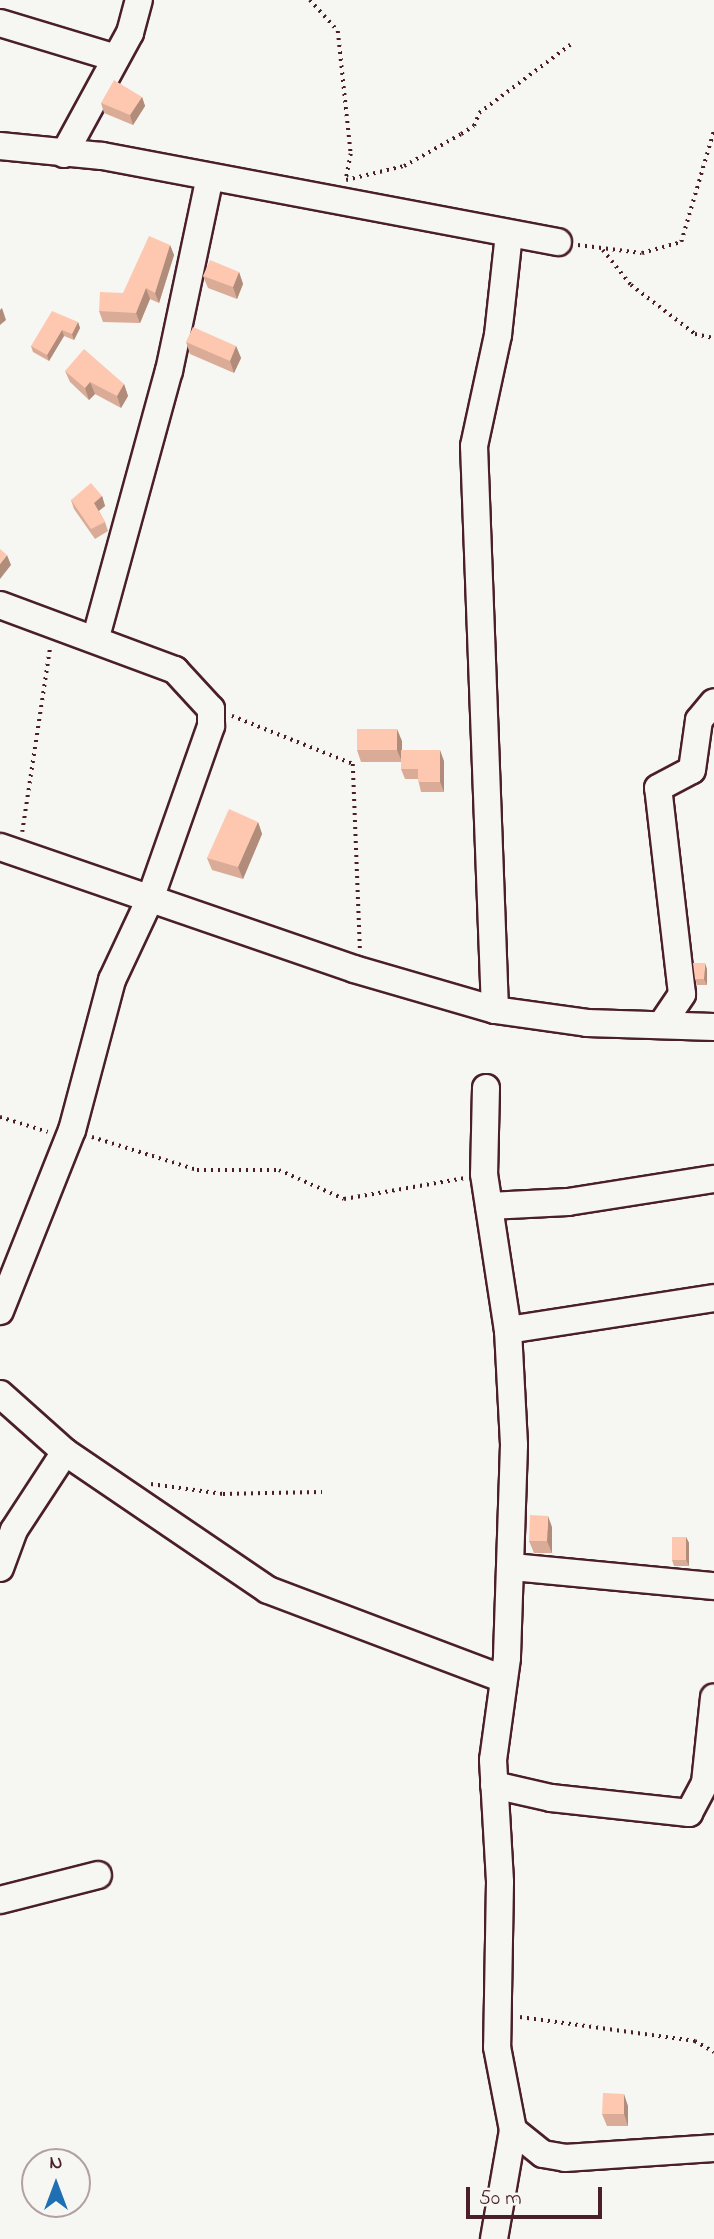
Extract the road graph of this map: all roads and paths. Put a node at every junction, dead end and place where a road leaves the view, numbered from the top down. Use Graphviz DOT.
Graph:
graph roads {
  1 [pos="139,0"];
  2 [pos="310,0"];
  3 [pos="0,23"];
  4 [pos="570,45"];
  5 [pos="116,58"];
  6 [pos="714,130"];
  7 [pos="0,146"];
  8 [pos="64,154"];
  9 [pos="210,177"];
  10 [pos="346,180"];
  11 [pos="303,191"];
  12 [pos="509,234"];
  13 [pos="558,242"];
  14 [pos="603,250"];
  15 [pos="714,338"];
  16 [pos="0,606"];
  17 [pos="53,623"];
  18 [pos="96,637"];
  19 [pos="714,702"];
  20 [pos="211,709"];
  21 [pos="9,850"];
  22 [pos="150,900"];
  23 [pos="354,969"];
  24 [pos="495,1010"];
  25 [pos="662,1024"];
  26 [pos="714,1027"];
  27 [pos="486,1088"];
  28 [pos="0,1117"];
  29 [pos="72,1130"];
  30 [pos="484,1174"];
  31 [pos="714,1179"];
  32 [pos="489,1206"];
  33 [pos="714,1298"];
  34 [pos="0,1311"];
  35 [pos="508,1330"];
  36 [pos="0,1394"];
  37 [pos="65,1452"];
  38 [pos="114,1483"];
  39 [pos="322,1492"];
  40 [pos="512,1567"];
  41 [pos="0,1568"];
  42 [pos="714,1586"];
  43 [pos="501,1678"];
  44 [pos="714,1697"];
  45 [pos="494,1785"];
  46 [pos="98,1875"];
  47 [pos="0,1900"];
  48 [pos="497,2015"];
  49 [pos="714,2052"];
  50 [pos="513,2130"];
  51 [pos="714,2148"];
  52 [pos="494,2239"];
  1 -- 5 [label="street"];
  2 -- 10 [label="path"];
  3 -- 5 [label="street"];
  4 -- 10 [label="path"];
  5 -- 8 [label="street"];
  6 -- 14 [label="path"];
  7 -- 8 [label="street"];
  8 -- 9 [label="street"];
  9 -- 11 [label="street"];
  9 -- 18 [label="street"];
  10 -- 11 [label="path"];
  11 -- 12 [label="street"];
  12 -- 13 [label="street"];
  12 -- 24 [label="street"];
  13 -- 14 [label="path"];
  14 -- 15 [label="path"];
  16 -- 17 [label="street"];
  17 -- 18 [label="street"];
  17 -- 21 [label="path"];
  18 -- 20 [label="street"];
  19 -- 25 [label="street"];
  20 -- 22 [label="street"];
  20 -- 23 [label="path"];
  21 -- 22 [label="street"];
  22 -- 23 [label="street"];
  22 -- 29 [label="street"];
  23 -- 24 [label="street"];
  24 -- 25 [label="street"];
  25 -- 26 [label="street"];
  27 -- 30 [label="street"];
  28 -- 29 [label="path"];
  29 -- 30 [label="path"];
  29 -- 34 [label="street"];
  30 -- 32 [label="street"];
  31 -- 32 [label="street"];
  32 -- 35 [label="street"];
  33 -- 35 [label="street"];
  35 -- 40 [label="street"];
  36 -- 37 [label="street"];
  37 -- 38 [label="street"];
  37 -- 41 [label="street"];
  38 -- 39 [label="path"];
  38 -- 43 [label="street"];
  40 -- 42 [label="street"];
  40 -- 43 [label="street"];
  43 -- 45 [label="street"];
  44 -- 45 [label="street"];
  45 -- 48 [label="street"];
  46 -- 47 [label="street"];
  48 -- 49 [label="path"];
  48 -- 50 [label="street"];
  50 -- 51 [label="street"];
  50 -- 52 [label="street"];
}
